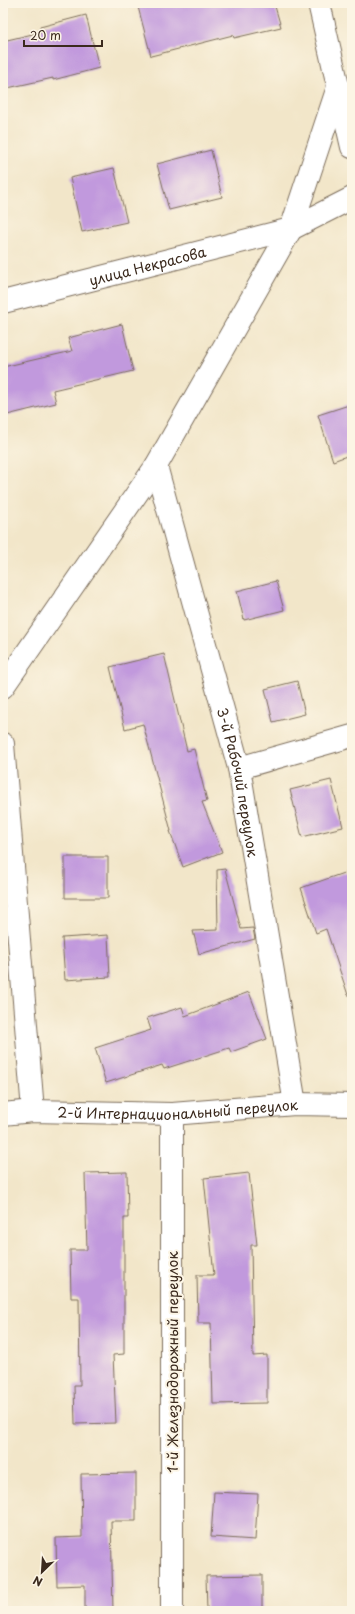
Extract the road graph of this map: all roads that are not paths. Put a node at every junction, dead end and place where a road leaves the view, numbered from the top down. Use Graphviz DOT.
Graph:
graph roads {
  1 [pos="319,3"];
  2 [pos="338,87"];
  3 [pos="352,147"];
  4 [pos="352,198"];
  5 [pos="291,229"];
  6 [pos="3,302"];
  7 [pos="156,466"];
  8 [pos="3,687"];
  9 [pos="352,736"];
  10 [pos="3,744"];
  11 [pos="239,768"];
  12 [pos="295,1104"];
  13 [pos="352,1105"];
  14 [pos="33,1111"];
  15 [pos="3,1114"];
  16 [pos="172,1114"];
  17 [pos="172,1611"];
  1 -- 2 [label="street"];
  2 -- 3 [label="street"];
  2 -- 5 [label="street"];
  4 -- 5 [label="street, улица Некрасова"];
  5 -- 6 [label="street, улица Некрасова"];
  5 -- 7 [label="street"];
  7 -- 8 [label="street"];
  7 -- 11 [label="street, 3-й Рабочий переулок"];
  9 -- 11 [label="street"];
  10 -- 14 [label="street"];
  11 -- 12 [label="street, 3-й Рабочий переулок"];
  12 -- 13 [label="street, 2-й Интернациональный переулок"];
  12 -- 16 [label="street, 2-й Интернациональный переулок"];
  14 -- 15 [label="street, 2-й Интернациональный переулок"];
  14 -- 16 [label="street, 2-й Интернациональный переулок"];
  16 -- 17 [label="street, 1-й Железнодорожный переулок"];
}
